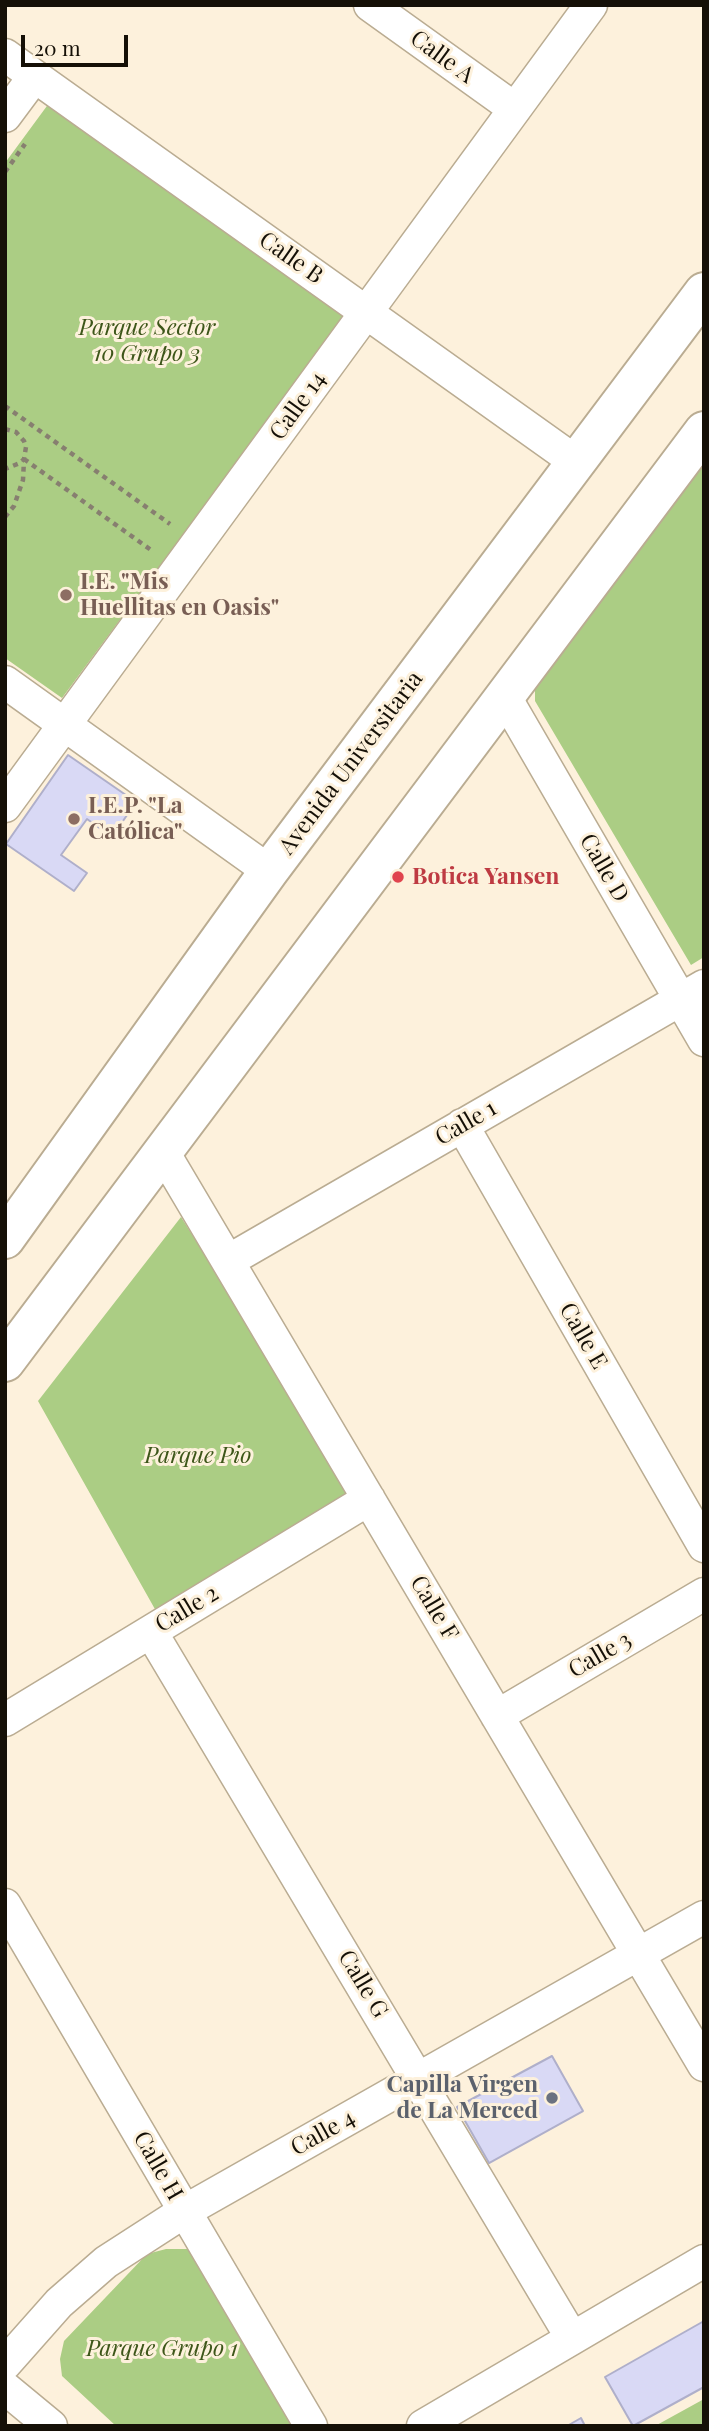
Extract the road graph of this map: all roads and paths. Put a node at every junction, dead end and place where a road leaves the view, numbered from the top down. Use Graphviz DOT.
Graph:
graph roads {
  1 [pos="370,5"];
  2 [pos="591,5"];
  3 [pos="5,55"];
  4 [pos="34,76"];
  5 [pos="515,109"];
  6 [pos="5,116"];
  7 [pos="704,292"];
  8 [pos="367,312"];
  9 [pos="5,407"];
  10 [pos="5,429"];
  11 [pos="704,431"];
  12 [pos="24,459"];
  13 [pos="576,462"];
  14 [pos="5,469"];
  15 [pos="5,517"];
  16 [pos="197,544"];
  17 [pos="177,571"];
  18 [pos="5,682"];
  19 [pos="505,697"];
  20 [pos="65,725"];
  21 [pos="5,806"];
  22 [pos="269,872"];
  23 [pos="692,993"];
  24 [pos="704,1040"];
  25 [pos="462,1125"];
  26 [pos="163,1152"];
  27 [pos="5,1239"];
  28 [pos="228,1261"];
  29 [pos="5,1362"];
  30 [pos="369,1499"];
  31 [pos="704,1546"];
  32 [pos="704,1594"];
  33 [pos="150,1632"];
  34 [pos="497,1716"];
  35 [pos="5,1720"];
  36 [pos="5,1905"];
  37 [pos="704,1917"];
  38 [pos="639,1955"];
  39 [pos="704,2065"];
  40 [pos="419,2079"];
  41 [pos="185,2211"];
  42 [pos="704,2261"];
  43 [pos="572,2338"];
  44 [pos="5,2364"];
  45 [pos="5,2388"];
  46 [pos="51,2426"];
  47 [pos="311,2426"];
  48 [pos="423,2426"];
  1 -- 5 [label="street, Calle A"];
  2 -- 5 [label="street, Calle 14"];
  3 -- 4 [label="street, Calle B"];
  4 -- 6 [label="street"];
  4 -- 8 [label="street, Calle B"];
  5 -- 8 [label="street, Calle 14"];
  7 -- 13 [label="street, Avenida Universitaria"];
  8 -- 13 [label="street, Calle B"];
  8 -- 16 [label="street, Calle 14"];
  9 -- 16 [label="path"];
  10 -- 12 [label="path"];
  11 -- 19 [label="street"];
  12 -- 14 [label="path"];
  12 -- 15 [label="path"];
  12 -- 17 [label="path"];
  13 -- 22 [label="street, Avenida Universitaria"];
  16 -- 17 [label="street, Calle 14"];
  17 -- 20 [label="street, Calle 14"];
  18 -- 20 [label="street"];
  19 -- 23 [label="street, Calle D"];
  19 -- 26 [label="street"];
  20 -- 21 [label="street, Calle 14"];
  20 -- 22 [label="street"];
  22 -- 27 [label="street, Avenida Universitaria"];
  23 -- 24 [label="street, Calle D"];
  23 -- 25 [label="street, Calle 1"];
  25 -- 28 [label="street, Calle 1"];
  25 -- 31 [label="street, Calle E"];
  26 -- 28 [label="street, Calle F"];
  26 -- 29 [label="street"];
  28 -- 30 [label="street, Calle F"];
  30 -- 33 [label="street, Calle 2"];
  30 -- 34 [label="street, Calle F"];
  32 -- 34 [label="street, Calle 3"];
  33 -- 35 [label="street, Calle 2"];
  33 -- 40 [label="street, Calle G"];
  34 -- 38 [label="street, Calle F"];
  36 -- 41 [label="street, Calle H"];
  37 -- 38 [label="street, Calle 4"];
  38 -- 39 [label="street, Calle F"];
  38 -- 40 [label="street, Calle 4"];
  40 -- 41 [label="street, Calle 4"];
  40 -- 43 [label="street, Calle G"];
  41 -- 44 [label="street, Calle 4"];
  41 -- 47 [label="street, Calle H"];
  42 -- 43 [label="street"];
  43 -- 48 [label="street"];
  45 -- 46 [label="street"];
}
